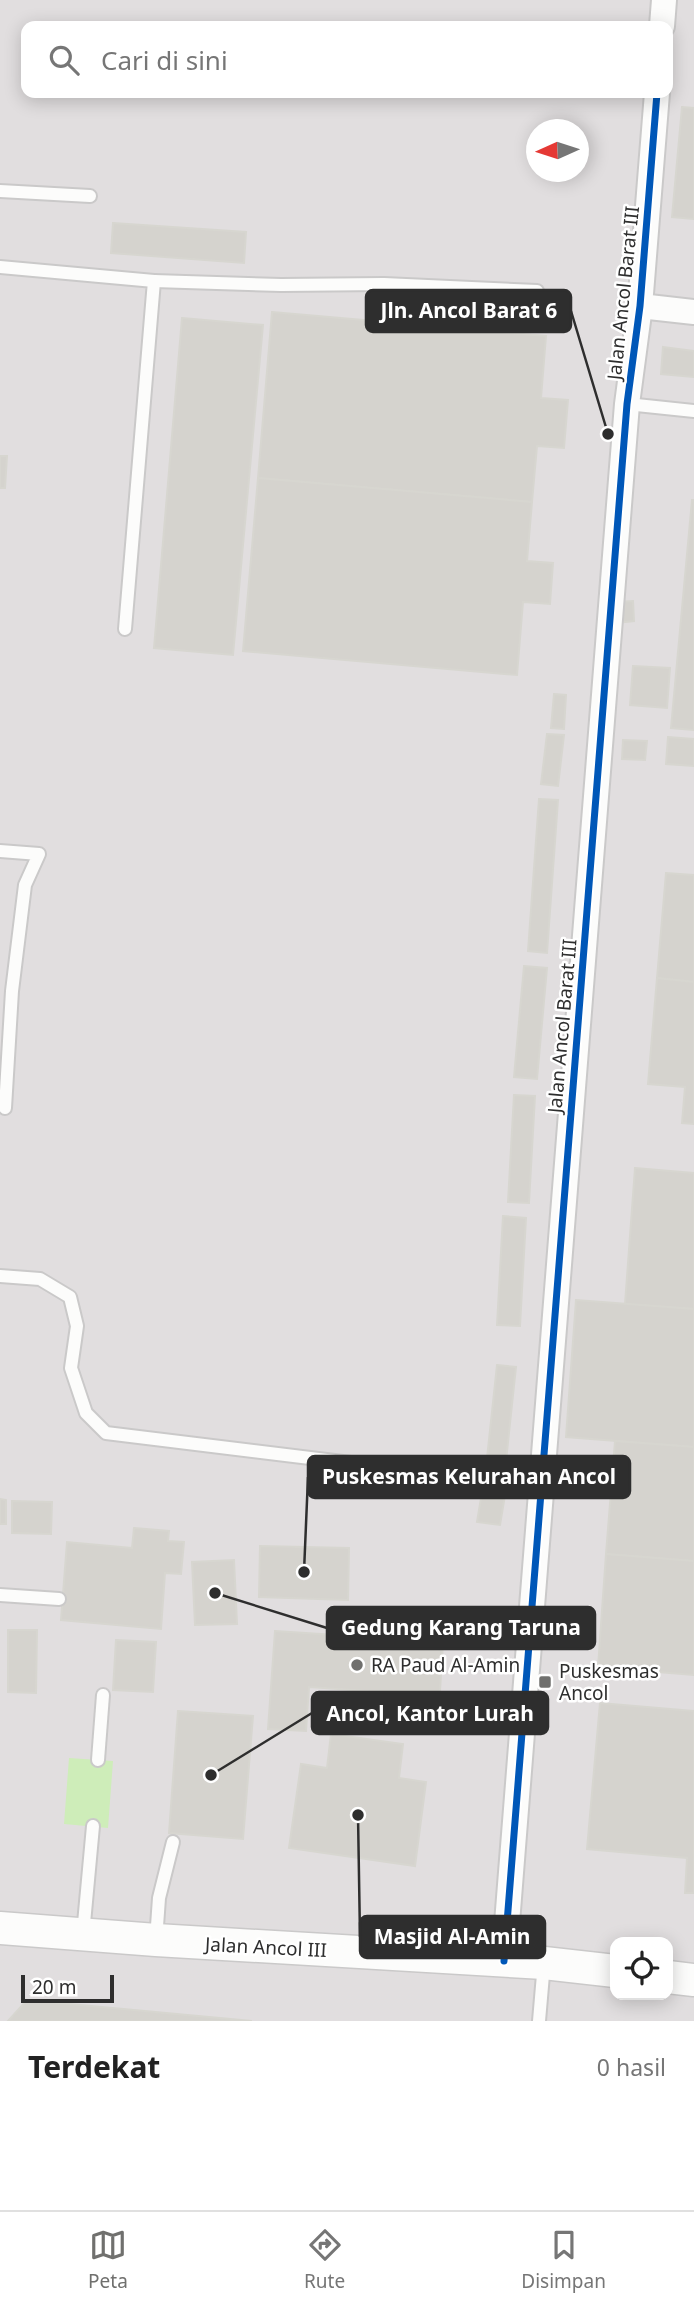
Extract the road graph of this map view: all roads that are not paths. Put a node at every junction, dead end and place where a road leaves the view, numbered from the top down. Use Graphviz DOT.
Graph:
graph roads {
  1 [pos="664,0"];
  2 [pos="662,21"];
  3 [pos="657,98"];
  4 [pos="0,191"];
  5 [pos="90,196"];
  6 [pos="0,267"];
  7 [pos="154,281"];
  8 [pos="537,291"];
  9 [pos="640,306"];
  10 [pos="694,312"];
  11 [pos="627,404"];
  12 [pos="694,411"];
  13 [pos="125,629"];
  14 [pos="0,851"];
  15 [pos="5,1108"];
  16 [pos="0,1276"];
  17 [pos="400,1469"];
  18 [pos="0,1595"];
  19 [pos="60,1599"];
  20 [pos="103,1696"];
  21 [pos="97,1760"];
  22 [pos="93,1826"];
  23 [pos="173,1842"];
  24 [pos="0,1928"];
  25 [pos="83,1934"];
  26 [pos="156,1940"];
  27 [pos="504,1961"];
  28 [pos="544,1963"];
  29 [pos="610,1970"];
  30 [pos="673,1978"];
  31 [pos="694,1980"];
  32 [pos="539,2021"];
  1 -- 2 [label="street"];
  3 -- 9 [label="street, Jalan Ancol Barat III"];
  4 -- 5 [label="lane"];
  6 -- 7 [label="lane"];
  7 -- 8 [label="lane"];
  7 -- 13 [label="lane"];
  9 -- 10 [label="street"];
  9 -- 11 [label="street, Jalan Ancol Barat III"];
  11 -- 12 [label="lane"];
  11 -- 27 [label="street, Jalan Ancol Barat III"];
  14 -- 15 [label="lane"];
  16 -- 17 [label="lane"];
  18 -- 19 [label="lane"];
  20 -- 21 [label="lane"];
  22 -- 25 [label="lane"];
  23 -- 26 [label="lane"];
  24 -- 25 [label="street, Jalan Ancol III"];
  25 -- 26 [label="street, Jalan Ancol III"];
  26 -- 27 [label="street, Jalan Ancol III"];
  27 -- 28 [label="street, Jalan Ancol III"];
  28 -- 29 [label="street, Jalan Ancol III"];
  28 -- 32 [label="lane"];
  30 -- 31 [label="street"];
}
